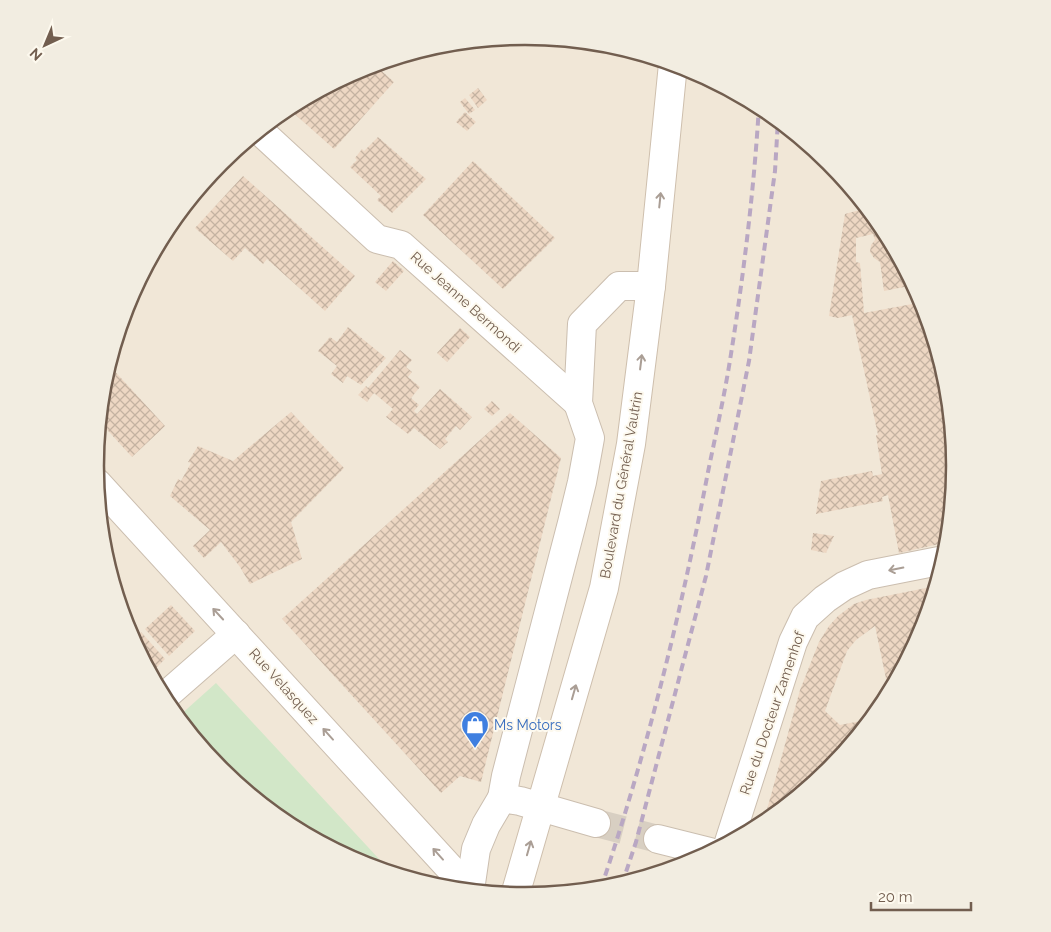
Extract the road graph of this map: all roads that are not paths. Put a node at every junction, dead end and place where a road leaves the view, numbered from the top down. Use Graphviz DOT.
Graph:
graph roads {
  1 [pos="672,71"];
  2 [pos="265,135"];
  3 [pos="651,286"];
  4 [pos="578,403"];
  5 [pos="105,491"];
  6 [pos="935,562"];
  7 [pos="236,634"];
  8 [pos="170,692"];
  9 [pos="502,798"];
  10 [pos="541,807"];
  11 [pos="596,823"];
  12 [pos="732,833"];
  13 [pos="658,839"];
  14 [pos="700,849"];
  15 [pos="462,882"];
  16 [pos="471,883"];
  17 [pos="517,887"];
  3 -- 1 [label="street, Boulevard du Général Vautrin, one-way"];
  2 -- 4 [label="street, Rue Jeanne Bermondi"];
  3 -- 4 [label="street"];
  10 -- 3 [label="street, Boulevard du Général Vautrin, one-way"];
  4 -- 9 [label="street"];
  7 -- 5 [label="street, Rue Velasquez, one-way"];
  6 -- 12 [label="street, Rue du Docteur Zamenhof, one-way"];
  7 -- 8 [label="street"];
  15 -- 7 [label="street, Rue Velasquez, one-way"];
  9 -- 10 [label="street"];
  9 -- 16 [label="street"];
  10 -- 11 [label="street"];
  17 -- 10 [label="street, Boulevard du Général Vautrin, one-way"];
  13 -- 14 [label="street"];
}
